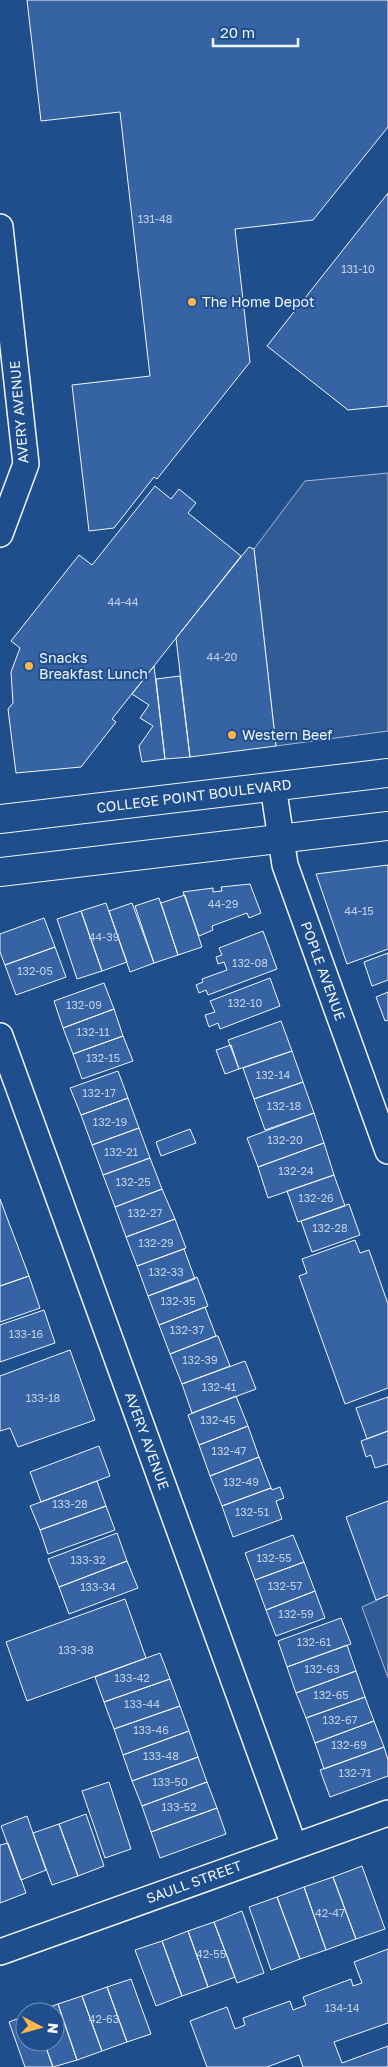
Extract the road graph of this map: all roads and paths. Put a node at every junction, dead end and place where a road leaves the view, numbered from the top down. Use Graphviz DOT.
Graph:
graph roads {
  1 [pos="0,227"];
  2 [pos="0,534"];
  3 [pos="388,773"];
  4 [pos="273,786"];
  5 [pos="0,819"];
  6 [pos="388,826"];
  7 [pos="282,839"];
  8 [pos="0,872"];
  9 [pos="0,1036"];
  10 [pos="388,1151"];
  11 [pos="388,1814"];
  12 [pos="294,1846"];
  13 [pos="0,1952"];
  1 -- 2 [label="street, AVERY AVENUE"];
  3 -- 4 [label="main road, COLLEGE POINT BOULEVARD"];
  4 -- 5 [label="main road, COLLEGE POINT BOULEVARD"];
  4 -- 7 [label="street, POPLE AVENUE"];
  6 -- 7 [label="main road"];
  7 -- 8 [label="main road"];
  7 -- 10 [label="street, POPLE AVENUE"];
  9 -- 12 [label="street, AVERY AVENUE"];
  11 -- 12 [label="street, SAULL STREET"];
  12 -- 13 [label="street, SAULL STREET"];
}
